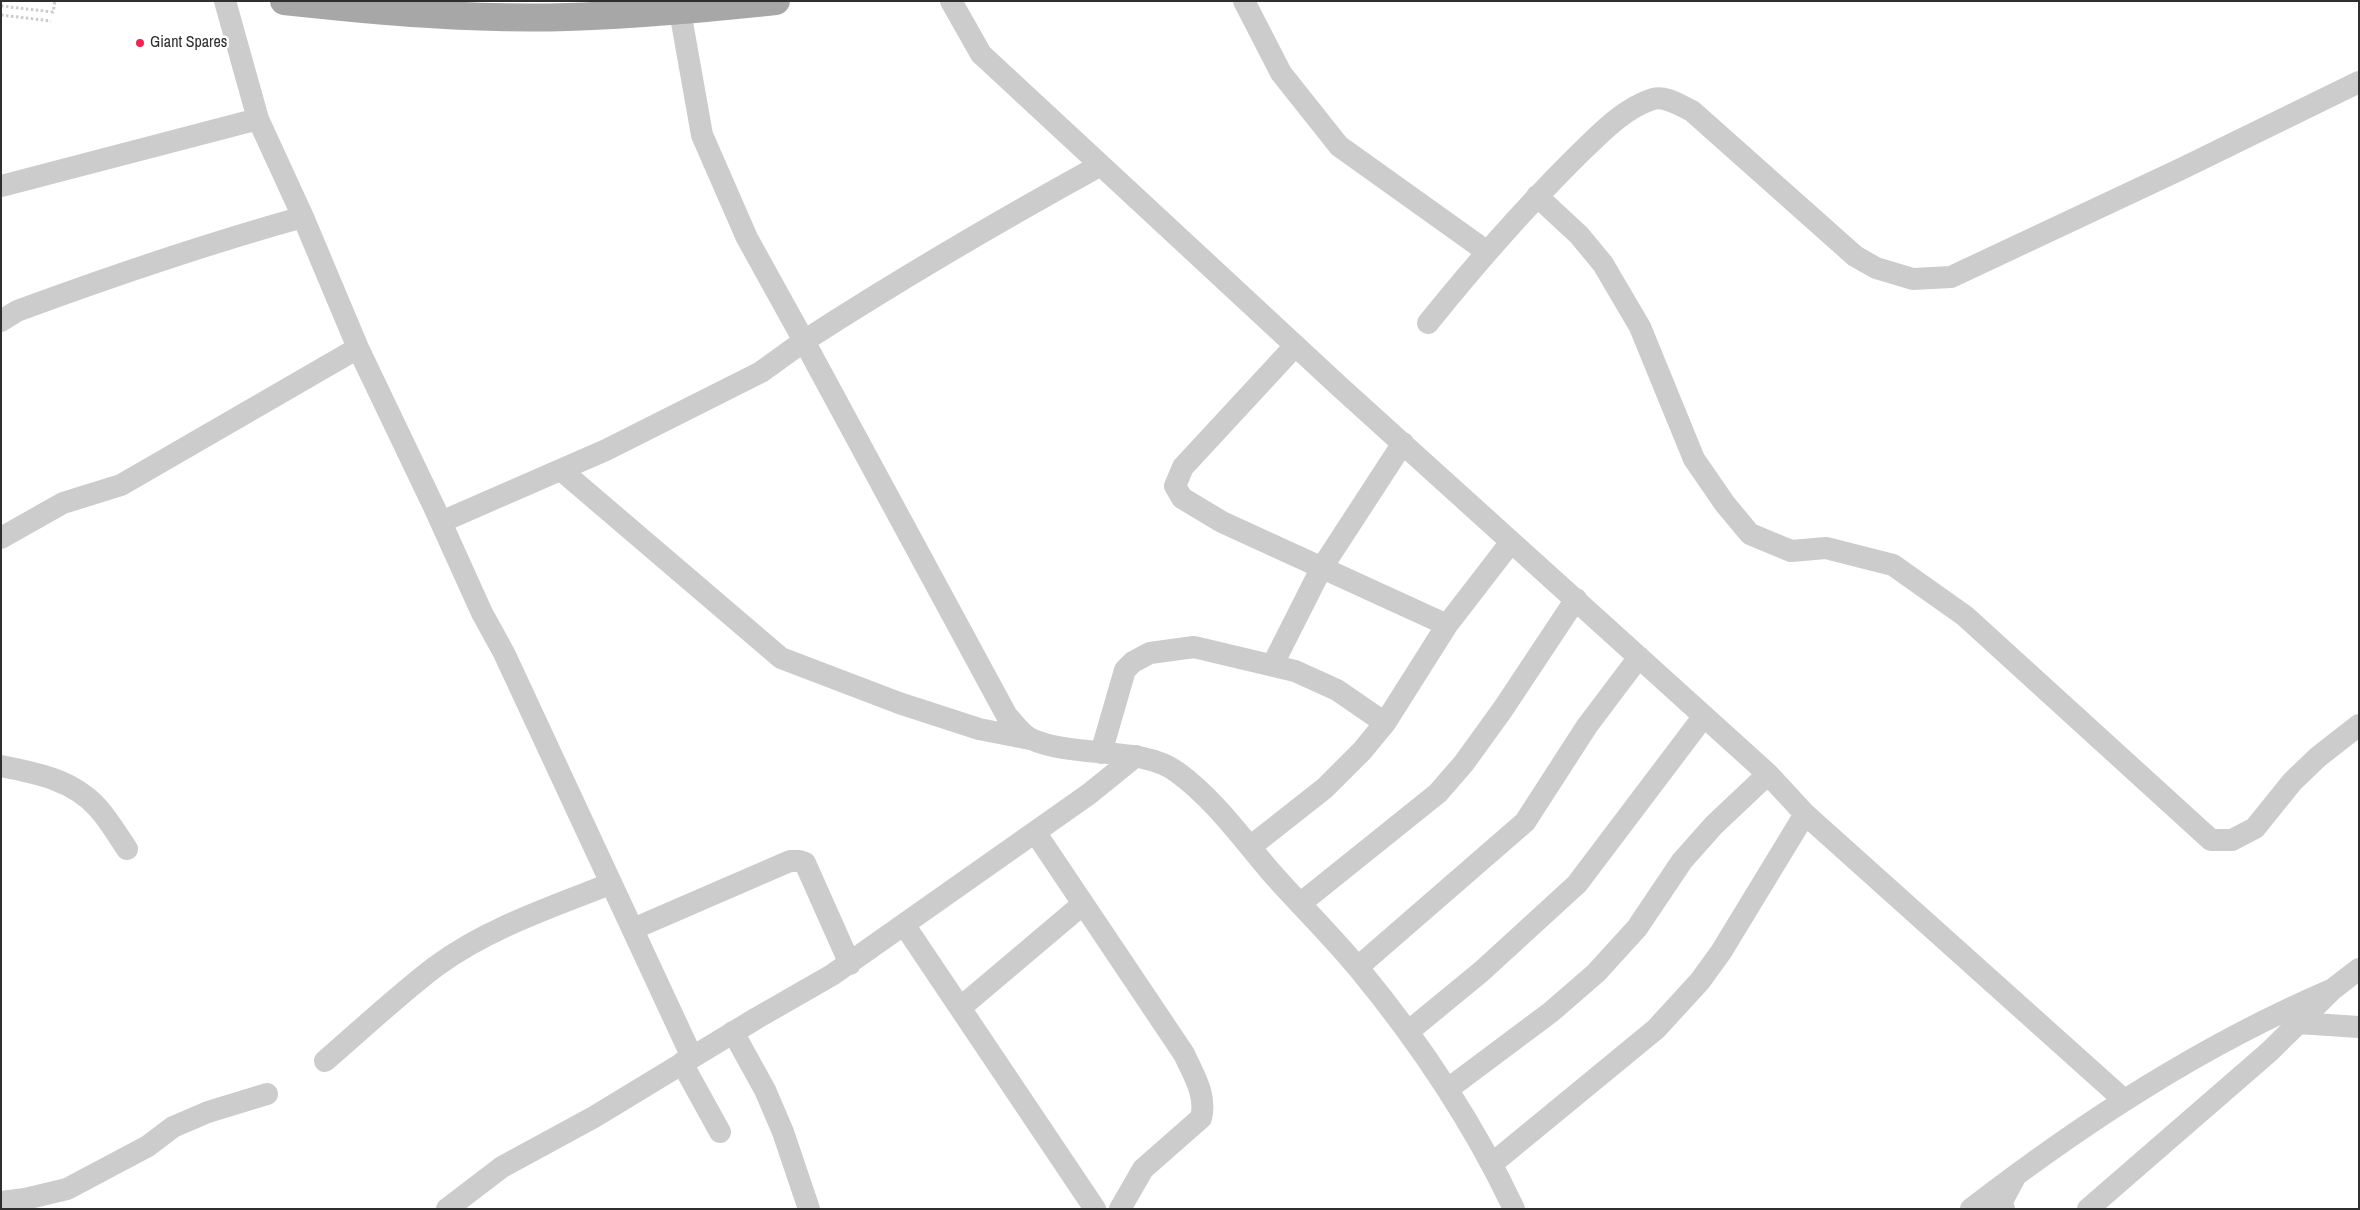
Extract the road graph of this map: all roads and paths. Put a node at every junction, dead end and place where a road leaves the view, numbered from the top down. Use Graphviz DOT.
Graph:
graph roads {
  1 [pos="55,1"];
  2 [pos="225,1"];
  3 [pos="284,1"];
  4 [pos="776,1"];
  5 [pos="951,1"];
  6 [pos="1244,1"];
  7 [pos="1,6"];
  8 [pos="680,11"];
  9 [pos="1,15"];
  10 [pos="51,20"];
  11 [pos="2359,82"];
  12 [pos="258,119"];
  13 [pos="1099,166"];
  14 [pos="1,186"];
  15 [pos="1537,196"];
  16 [pos="303,217"];
  17 [pos="1486,251"];
  18 [pos="1,321"];
  19 [pos="1428,323"];
  20 [pos="804,342"];
  21 [pos="1295,346"];
  22 [pos="358,348"];
  23 [pos="1403,443"];
  24 [pos="561,470"];
  25 [pos="441,522"];
  26 [pos="1,538"];
  27 [pos="1511,542"];
  28 [pos="1320,569"];
  29 [pos="1576,599"];
  30 [pos="1447,624"];
  31 [pos="1639,657"];
  32 [pos="1273,664"];
  33 [pos="1704,716"];
  34 [pos="1386,723"];
  35 [pos="2359,724"];
  36 [pos="1030,739"];
  37 [pos="1101,753"];
  38 [pos="1136,756"];
  39 [pos="1,766"];
  40 [pos="1768,774"];
  41 [pos="1805,814"];
  42 [pos="1034,832"];
  43 [pos="1250,847"];
  44 [pos="127,849"];
  45 [pos="610,884"];
  46 [pos="1300,903"];
  47 [pos="1082,904"];
  48 [pos="905,926"];
  49 [pos="633,929"];
  50 [pos="850,964"];
  51 [pos="1358,967"];
  52 [pos="2359,969"];
  53 [pos="2332,989"];
  54 [pos="960,1008"];
  55 [pos="2298,1023"];
  56 [pos="2359,1027"];
  57 [pos="1409,1031"];
  58 [pos="733,1032"];
  59 [pos="687,1060"];
  60 [pos="325,1061"];
  61 [pos="1448,1089"];
  62 [pos="267,1094"];
  63 [pos="2124,1100"];
  64 [pos="720,1132"];
  65 [pos="1493,1163"];
  66 [pos="2017,1174"];
  67 [pos="1,1202"];
  68 [pos="446,1209"];
  69 [pos="809,1209"];
  70 [pos="1095,1209"];
  71 [pos="1120,1209"];
  72 [pos="1514,1209"];
  73 [pos="1971,1209"];
  74 [pos="2004,1209"];
  75 [pos="2088,1209"];
  1 -- 7 [label="path"];
  2 -- 12 [label="street"];
  3 -- 8 [label="main road"];
  4 -- 8 [label="main road"];
  5 -- 13 [label="street"];
  6 -- 17 [label="street"];
  8 -- 20 [label="street"];
  9 -- 10 [label="path"];
  11 -- 15 [label="street"];
  12 -- 14 [label="street"];
  12 -- 16 [label="street"];
  13 -- 20 [label="street"];
  13 -- 21 [label="street"];
  15 -- 17 [label="street"];
  15 -- 35 [label="street"];
  16 -- 18 [label="street"];
  16 -- 22 [label="street"];
  17 -- 19 [label="street"];
  20 -- 24 [label="street"];
  20 -- 36 [label="street"];
  21 -- 23 [label="street"];
  21 -- 28 [label="street"];
  22 -- 25 [label="street"];
  22 -- 26 [label="street"];
  23 -- 27 [label="street"];
  23 -- 28 [label="street"];
  24 -- 25 [label="street"];
  24 -- 36 [label="street"];
  25 -- 45 [label="street"];
  27 -- 29 [label="street"];
  27 -- 30 [label="street"];
  28 -- 30 [label="street"];
  28 -- 32 [label="street"];
  29 -- 31 [label="street"];
  29 -- 46 [label="street"];
  30 -- 34 [label="street"];
  31 -- 33 [label="street"];
  31 -- 51 [label="street"];
  32 -- 34 [label="street"];
  32 -- 37 [label="street"];
  33 -- 40 [label="street"];
  33 -- 57 [label="street"];
  34 -- 43 [label="street"];
  36 -- 37 [label="street"];
  37 -- 38 [label="street"];
  38 -- 42 [label="street"];
  38 -- 43 [label="street"];
  39 -- 44 [label="street"];
  40 -- 41 [label="street"];
  40 -- 61 [label="street"];
  41 -- 63 [label="street"];
  41 -- 65 [label="street"];
  42 -- 47 [label="street"];
  42 -- 48 [label="street"];
  43 -- 46 [label="street"];
  45 -- 49 [label="street"];
  45 -- 60 [label="street"];
  46 -- 51 [label="street"];
  47 -- 54 [label="street"];
  47 -- 71 [label="street"];
  48 -- 50 [label="street"];
  48 -- 54 [label="street"];
  49 -- 50 [label="street"];
  49 -- 59 [label="street"];
  50 -- 58 [label="street"];
  51 -- 57 [label="street"];
  52 -- 53 [label="street"];
  53 -- 55 [label="street"];
  53 -- 63 [label="street"];
  54 -- 70 [label="street"];
  55 -- 56 [label="street"];
  55 -- 75 [label="street"];
  57 -- 61 [label="street"];
  58 -- 59 [label="street"];
  58 -- 69 [label="street"];
  59 -- 64 [label="street"];
  59 -- 68 [label="street"];
  61 -- 65 [label="street"];
  62 -- 67 [label="street"];
  63 -- 66 [label="street"];
  65 -- 72 [label="street"];
  66 -- 73 [label="street"];
  66 -- 74 [label="street"];
}
